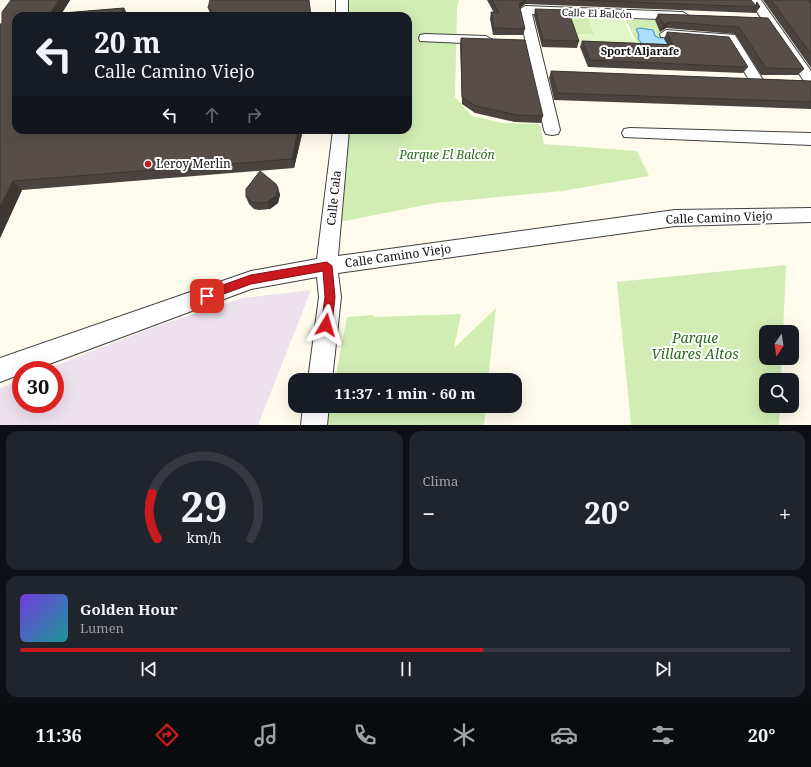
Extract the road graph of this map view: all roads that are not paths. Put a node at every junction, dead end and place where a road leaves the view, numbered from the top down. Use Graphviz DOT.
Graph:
graph roads {
  1 [pos="342,0"];
  2 [pos="754,0"];
  3 [pos="342,12"];
  4 [pos="697,17"];
  5 [pos="752,19"];
  6 [pos="768,19"];
  7 [pos="666,34"];
  8 [pos="425,38"];
  9 [pos="501,40"];
  10 [pos="516,41"];
  11 [pos="532,42"];
  12 [pos="805,65"];
  13 [pos="538,71"];
  14 [pos="556,72"];
  15 [pos="740,79"];
  16 [pos="756,80"];
  17 [pos="772,80"];
  18 [pos="795,81"];
  19 [pos="811,81"];
  20 [pos="552,130"];
  21 [pos="630,133"];
  22 [pos="340,134"];
  23 [pos="811,139"];
  24 [pos="811,216"];
  25 [pos="327,266"];
  26 [pos="0,370"];
  27 [pos="321,373"];
  28 [pos="315,413"];
  29 [pos="314,425"];
  1 -- 3 [label="street"];
  2 -- 6 [label="street"];
  4 -- 11 [label="street, Calle El Balcón"];
  5 -- 6 [label="street"];
  6 -- 12 [label="street"];
  7 -- 16 [label="street"];
  8 -- 9 [label="street"];
  10 -- 11 [label="street"];
  11 -- 13 [label="street, Calle El Balcón"];
  12 -- 19 [label="street"];
  13 -- 14 [label="street"];
  13 -- 20 [label="street, Calle El Balcón"];
  15 -- 16 [label="street"];
  16 -- 17 [label="street"];
  18 -- 19 [label="street"];
  21 -- 23 [label="street"];
  22 -- 25 [label="street, Calle Cala"];
  24 -- 25 [label="street, Calle Camino Viejo"];
  25 -- 26 [label="street, Calle Camino Viejo"];
  25 -- 27 [label="street, Calle Cala"];
  28 -- 29 [label="street"];
}
